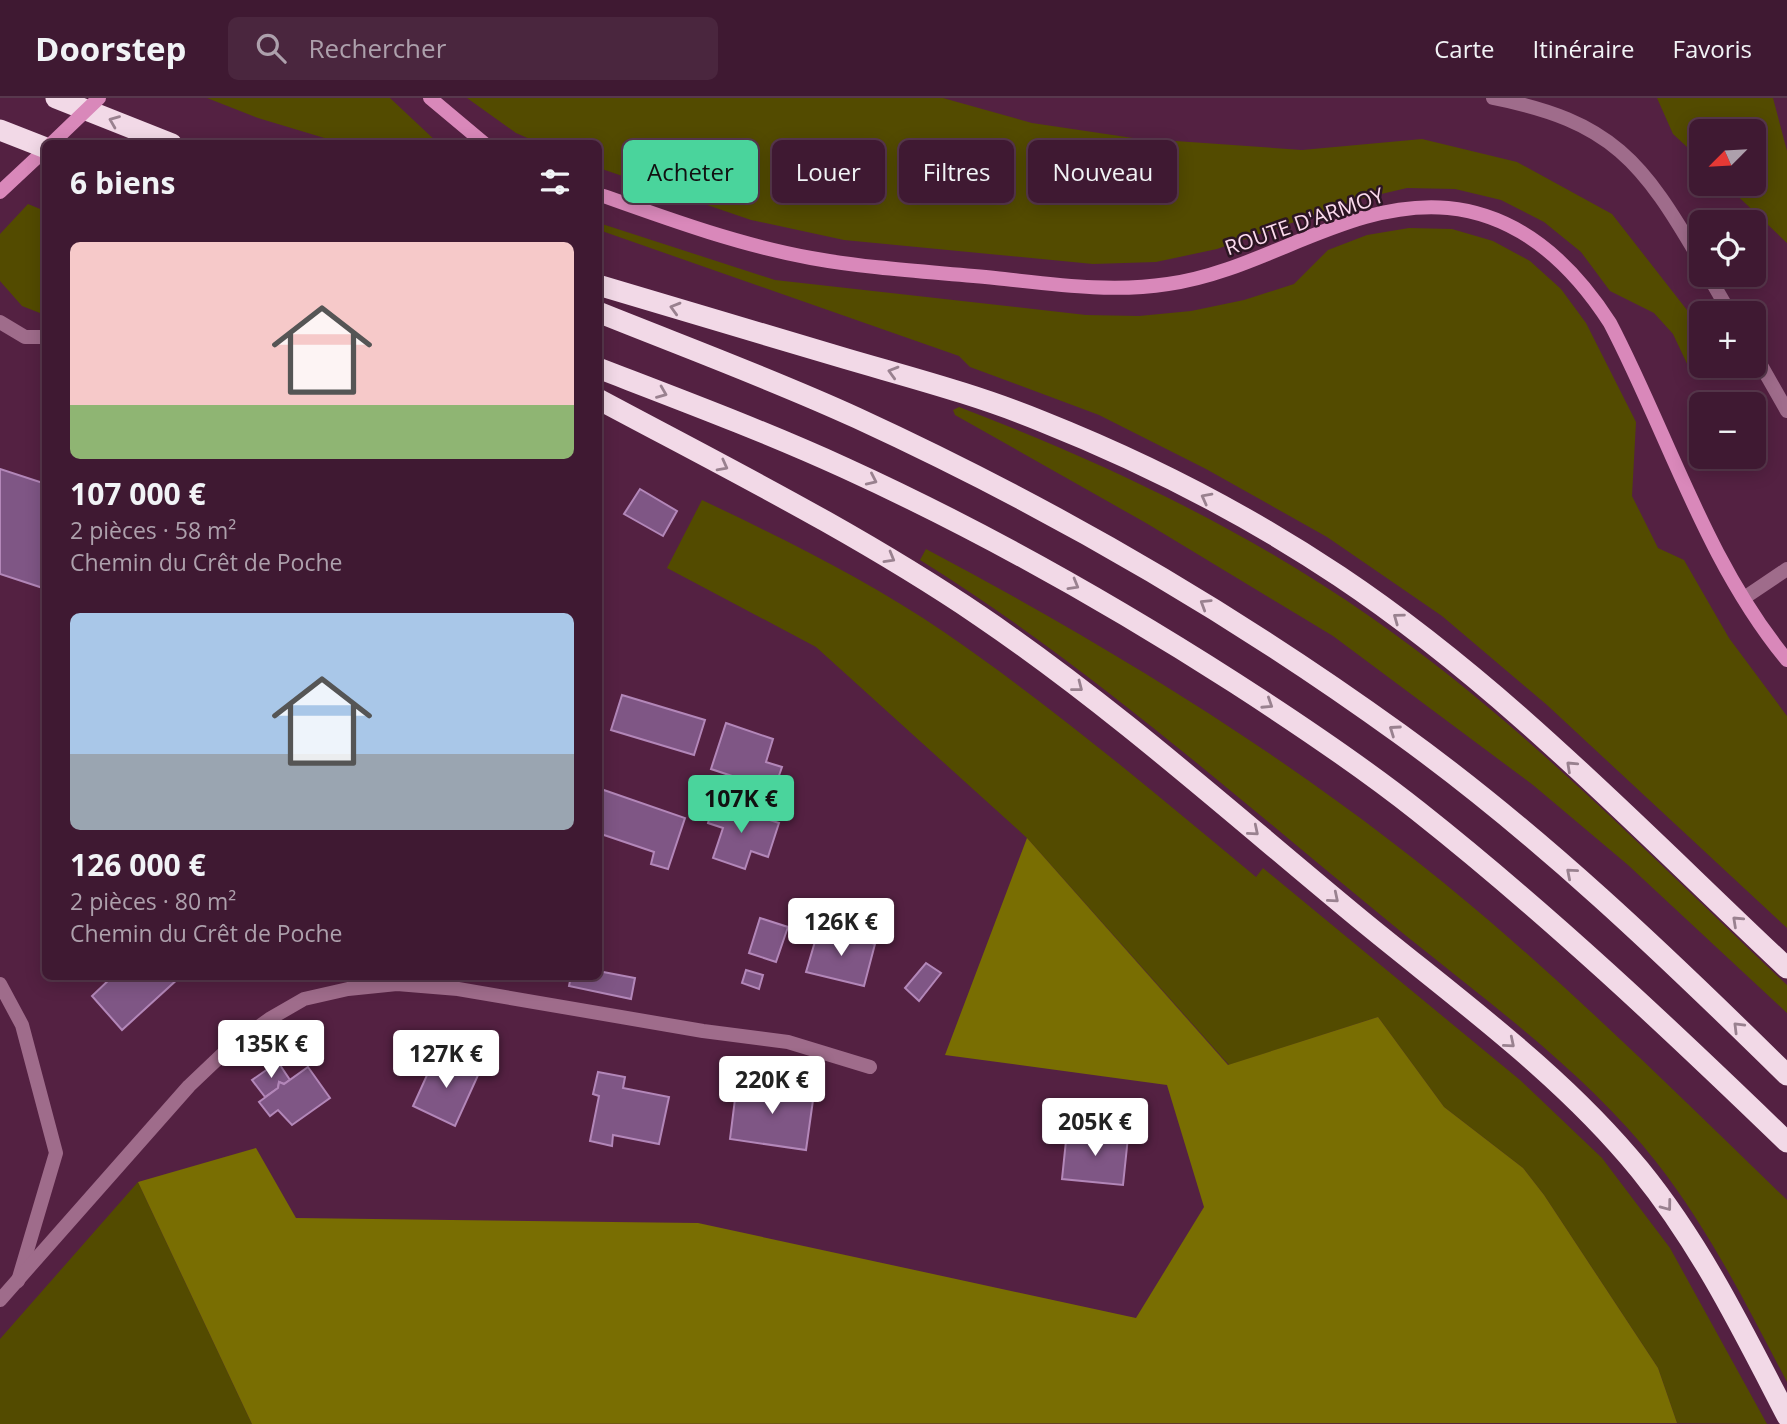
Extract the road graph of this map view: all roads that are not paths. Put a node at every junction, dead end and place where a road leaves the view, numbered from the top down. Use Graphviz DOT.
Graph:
graph roads {
  1 [pos="56,98"];
  2 [pos="99,98"];
  3 [pos="430,98"];
  4 [pos="1493,98"];
  5 [pos="0,130"];
  6 [pos="55,140"];
  7 [pos="162,140"];
  8 [pos="480,140"];
  9 [pos="42,146"];
  10 [pos="42,152"];
  11 [pos="0,192"];
  12 [pos="602,195"];
  13 [pos="1689,242"];
  14 [pos="602,286"];
  15 [pos="602,314"];
  16 [pos="0,322"];
  17 [pos="42,337"];
  18 [pos="602,370"];
  19 [pos="1766,374"];
  20 [pos="602,401"];
  21 [pos="1787,411"];
  22 [pos="1787,569"];
  23 [pos="1744,598"];
  24 [pos="1787,660"];
  25 [pos="1787,968"];
  26 [pos="0,984"];
  27 [pos="870,1067"];
  28 [pos="1787,1075"];
  29 [pos="1787,1142"];
  30 [pos="18,1283"];
  31 [pos="0,1300"];
  32 [pos="1787,1416"];
  7 -- 1 [label="highway, one-way"];
  2 -- 6 [label="main road, bridge"];
  3 -- 8 [label="main road"];
  4 -- 13 [label="street"];
  5 -- 9 [label="highway"];
  10 -- 11 [label="main road"];
  12 -- 23 [label="main road, ROUTE D'ARMOY"];
  25 -- 14 [label="highway, one-way"];
  28 -- 15 [label="highway, one-way"];
  16 -- 17 [label="street"];
  18 -- 29 [label="highway, one-way"];
  19 -- 21 [label="street"];
  20 -- 32 [label="highway, one-way"];
  22 -- 23 [label="street"];
  23 -- 24 [label="main road, ROUTE D'ARMOY"];
  26 -- 30 [label="street"];
  27 -- 30 [label="street"];
  30 -- 31 [label="street"];
}
